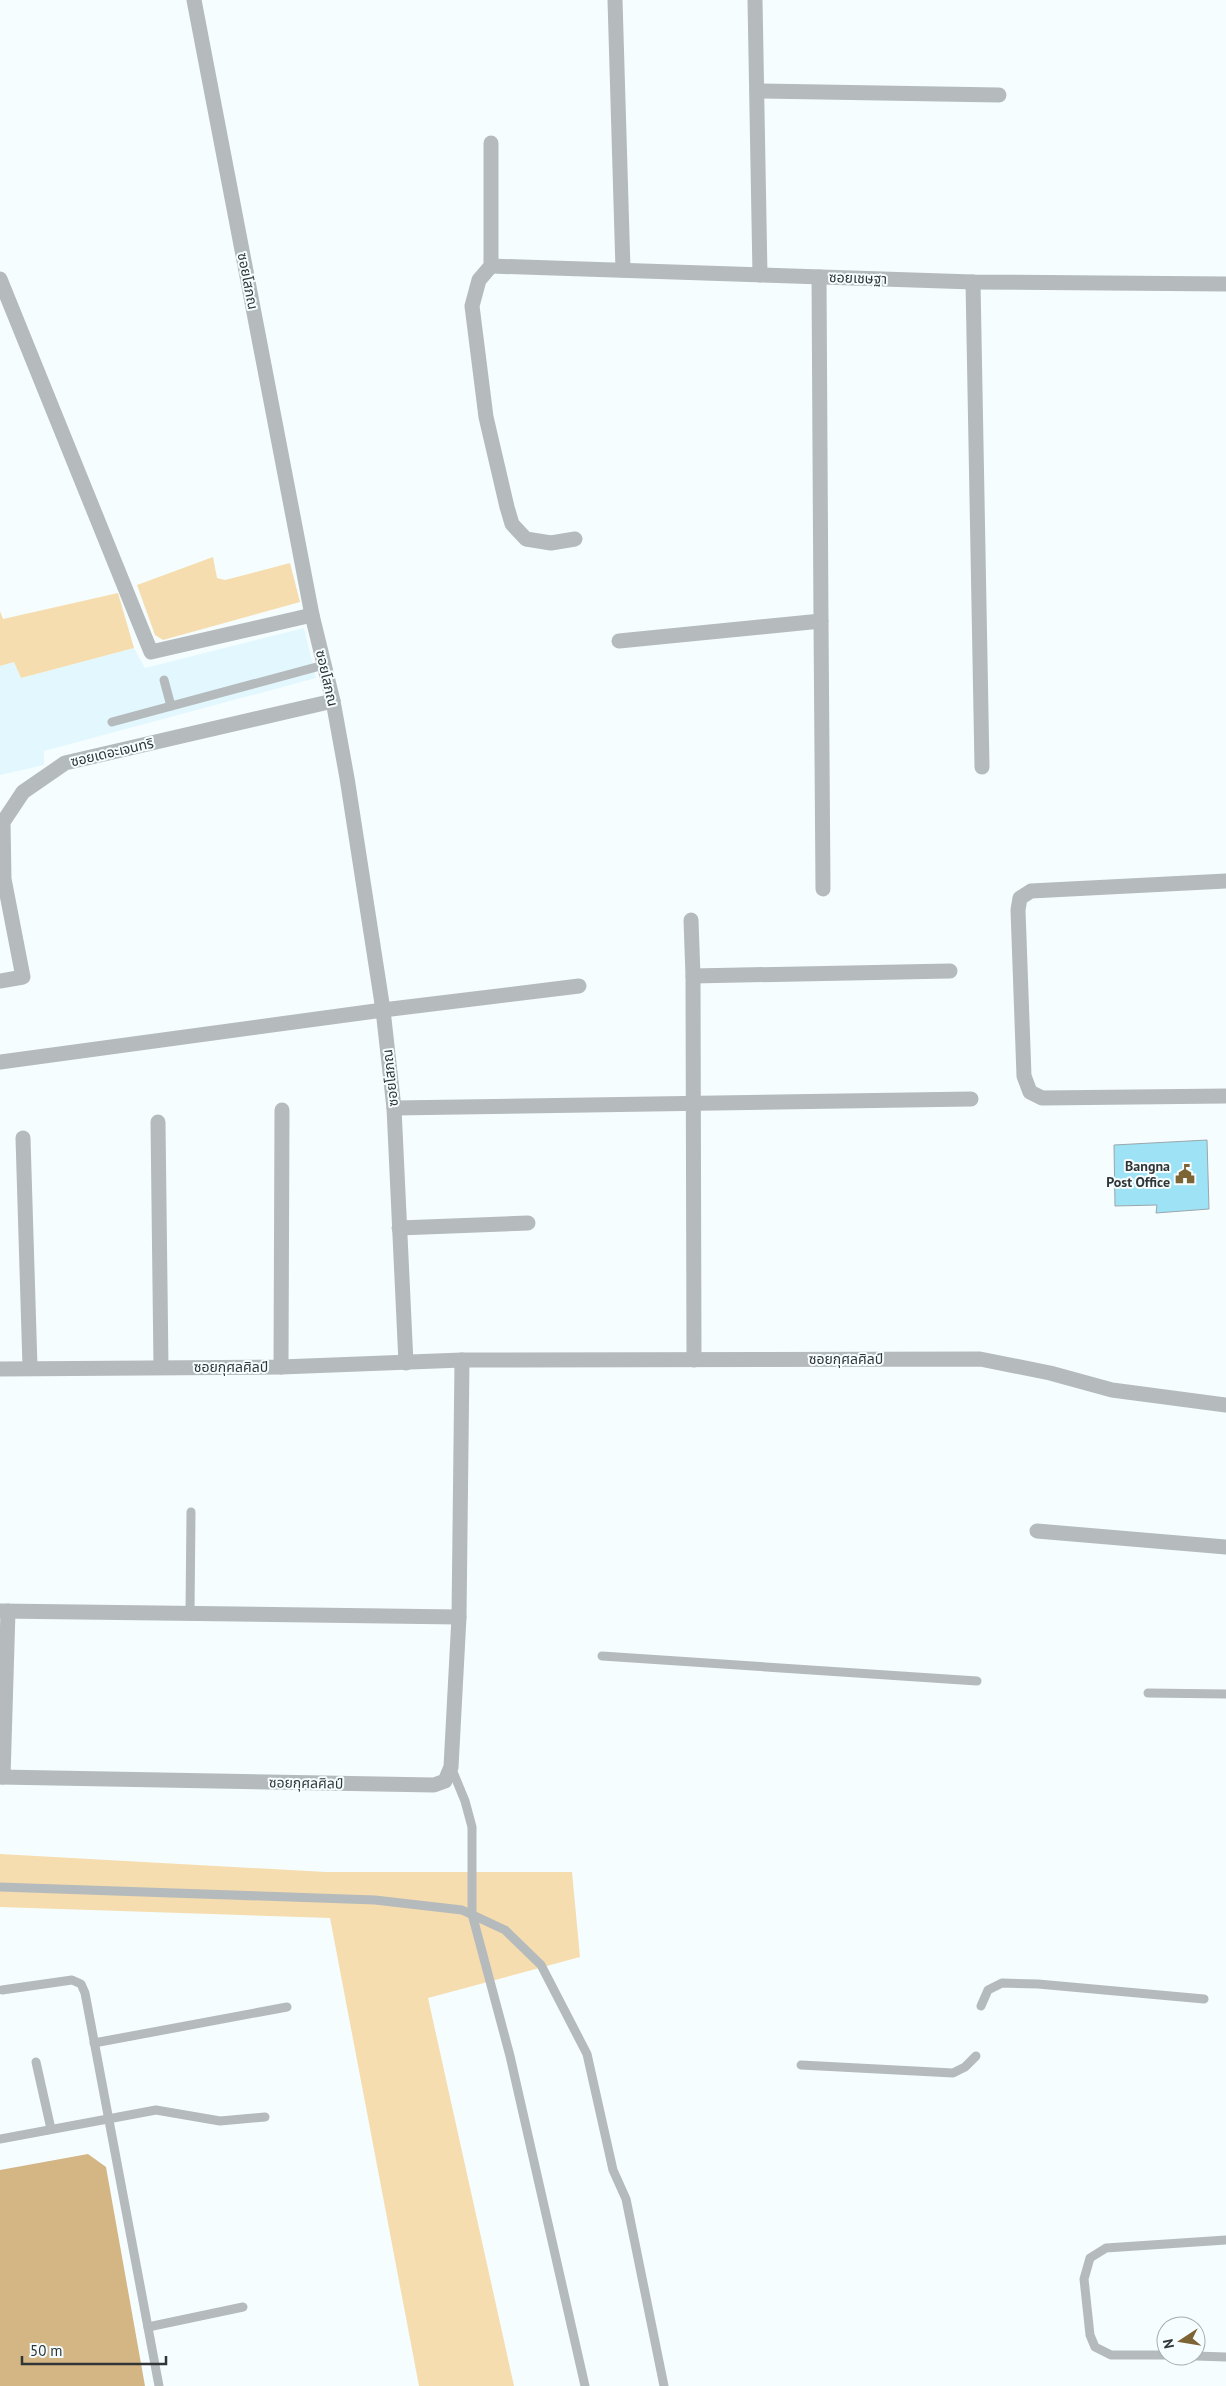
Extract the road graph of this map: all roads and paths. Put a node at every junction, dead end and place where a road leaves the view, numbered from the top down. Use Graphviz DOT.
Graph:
graph roads {
  1 [pos="194,0"];
  2 [pos="615,0"];
  3 [pos="755,0"];
  4 [pos="757,90"];
  5 [pos="999,95"];
  6 [pos="491,143"];
  7 [pos="491,266"];
  8 [pos="623,270"];
  9 [pos="760,275"];
  10 [pos="819,277"];
  11 [pos="0,279"];
  12 [pos="973,282"];
  13 [pos="1226,284"];
  14 [pos="575,538"];
  15 [pos="312,616"];
  16 [pos="821,621"];
  17 [pos="619,641"];
  18 [pos="324,665"];
  19 [pos="164,680"];
  20 [pos="333,701"];
  21 [pos="171,706"];
  22 [pos="112,722"];
  23 [pos="982,767"];
  24 [pos="1226,882"];
  25 [pos="823,889"];
  26 [pos="691,920"];
  27 [pos="950,971"];
  28 [pos="693,976"];
  29 [pos="0,981"];
  30 [pos="579,986"];
  31 [pos="383,1010"];
  32 [pos="0,1062"];
  33 [pos="1226,1096"];
  34 [pos="972,1099"];
  35 [pos="694,1102"];
  36 [pos="394,1108"];
  37 [pos="282,1110"];
  38 [pos="158,1122"];
  39 [pos="23,1138"];
  40 [pos="528,1224"];
  41 [pos="400,1228"];
  42 [pos="462,1360"];
  43 [pos="694,1360"];
  44 [pos="406,1363"];
  45 [pos="30,1367"];
  46 [pos="161,1367"];
  47 [pos="282,1367"];
  48 [pos="0,1369"];
  49 [pos="1226,1405"];
  50 [pos="191,1512"];
  51 [pos="1037,1530"];
  52 [pos="1226,1547"];
  53 [pos="4,1611"];
  54 [pos="190,1613"];
  55 [pos="459,1616"];
  56 [pos="602,1656"];
  57 [pos="977,1681"];
  58 [pos="1148,1693"];
  59 [pos="1226,1694"];
  60 [pos="451,1767"];
  61 [pos="1,1777"];
  62 [pos="0,1887"];
  63 [pos="472,1914"];
  64 [pos="2,1990"];
  65 [pos="1204,1998"];
  66 [pos="981,2006"];
  67 [pos="288,2007"];
  68 [pos="94,2043"];
  69 [pos="976,2056"];
  70 [pos="36,2062"];
  71 [pos="801,2065"];
  72 [pos="265,2117"];
  73 [pos="108,2118"];
  74 [pos="51,2129"];
  75 [pos="0,2139"];
  76 [pos="1226,2240"];
  77 [pos="243,2307"];
  78 [pos="148,2327"];
  79 [pos="1156,2355"];
  80 [pos="1206,2356"];
  81 [pos="1226,2356"];
  82 [pos="159,2386"];
  83 [pos="585,2386"];
  84 [pos="664,2386"];
  1 -- 15 [label="street, ซอยโสภณ"];
  2 -- 8 [label="street"];
  3 -- 4 [label="street"];
  4 -- 5 [label="street"];
  4 -- 9 [label="street"];
  6 -- 7 [label="street"];
  7 -- 8 [label="street, ซอยเชษฐา"];
  7 -- 14 [label="street"];
  8 -- 9 [label="street, ซอยเชษฐา"];
  9 -- 10 [label="street, ซอยเชษฐา"];
  10 -- 12 [label="street, ซอยเชษฐา"];
  10 -- 16 [label="street"];
  11 -- 15 [label="street"];
  12 -- 13 [label="street, ซอยเชษฐา"];
  12 -- 23 [label="street"];
  15 -- 18 [label="street, ซอยโสภณ"];
  16 -- 17 [label="street"];
  16 -- 25 [label="street"];
  18 -- 20 [label="street, ซอยโสภณ"];
  18 -- 21 [label="lane"];
  19 -- 21 [label="lane"];
  20 -- 29 [label="street, ซอยเดอะเจนทริ"];
  20 -- 31 [label="street, ซอยโสภณ"];
  21 -- 22 [label="lane"];
  24 -- 33 [label="street"];
  26 -- 28 [label="street"];
  27 -- 28 [label="street"];
  28 -- 35 [label="street"];
  30 -- 31 [label="street"];
  31 -- 32 [label="street"];
  31 -- 36 [label="street, ซอยโสภณ"];
  34 -- 35 [label="street"];
  35 -- 36 [label="street"];
  35 -- 43 [label="street"];
  36 -- 41 [label="street, ซอยโสภณ"];
  37 -- 47 [label="street"];
  38 -- 46 [label="street"];
  39 -- 45 [label="street"];
  40 -- 41 [label="street"];
  41 -- 44 [label="street, ซอยโสภณ"];
  42 -- 43 [label="street, ซอยกุศลศิลป์"];
  42 -- 44 [label="street, ซอยกุศลศิลป์"];
  42 -- 55 [label="street"];
  43 -- 49 [label="street, ซอยกุศลศิลป์"];
  44 -- 47 [label="street, ซอยกุศลศิลป์"];
  45 -- 46 [label="street, ซอยกุศลศิลป์"];
  45 -- 48 [label="street, ซอยกุศลศิลป์"];
  46 -- 47 [label="street, ซอยกุศลศิลป์"];
  50 -- 54 [label="lane"];
  51 -- 52 [label="street"];
  53 -- 54 [label="street"];
  53 -- 61 [label="street"];
  54 -- 55 [label="street"];
  55 -- 60 [label="street"];
  56 -- 57 [label="lane"];
  58 -- 59 [label="lane"];
  60 -- 61 [label="street, ซอยกุศลศิลป์"];
  60 -- 63 [label="lane"];
  62 -- 63 [label="lane"];
  63 -- 83 [label="lane"];
  63 -- 84 [label="lane"];
  64 -- 68 [label="lane"];
  65 -- 66 [label="lane"];
  67 -- 68 [label="lane"];
  68 -- 73 [label="lane"];
  69 -- 71 [label="lane"];
  70 -- 74 [label="lane"];
  72 -- 73 [label="lane"];
  73 -- 74 [label="lane"];
  73 -- 78 [label="lane"];
  74 -- 75 [label="lane"];
  76 -- 79 [label="lane"];
  77 -- 78 [label="lane"];
  78 -- 82 [label="lane"];
  80 -- 81 [label="lane"];
}
